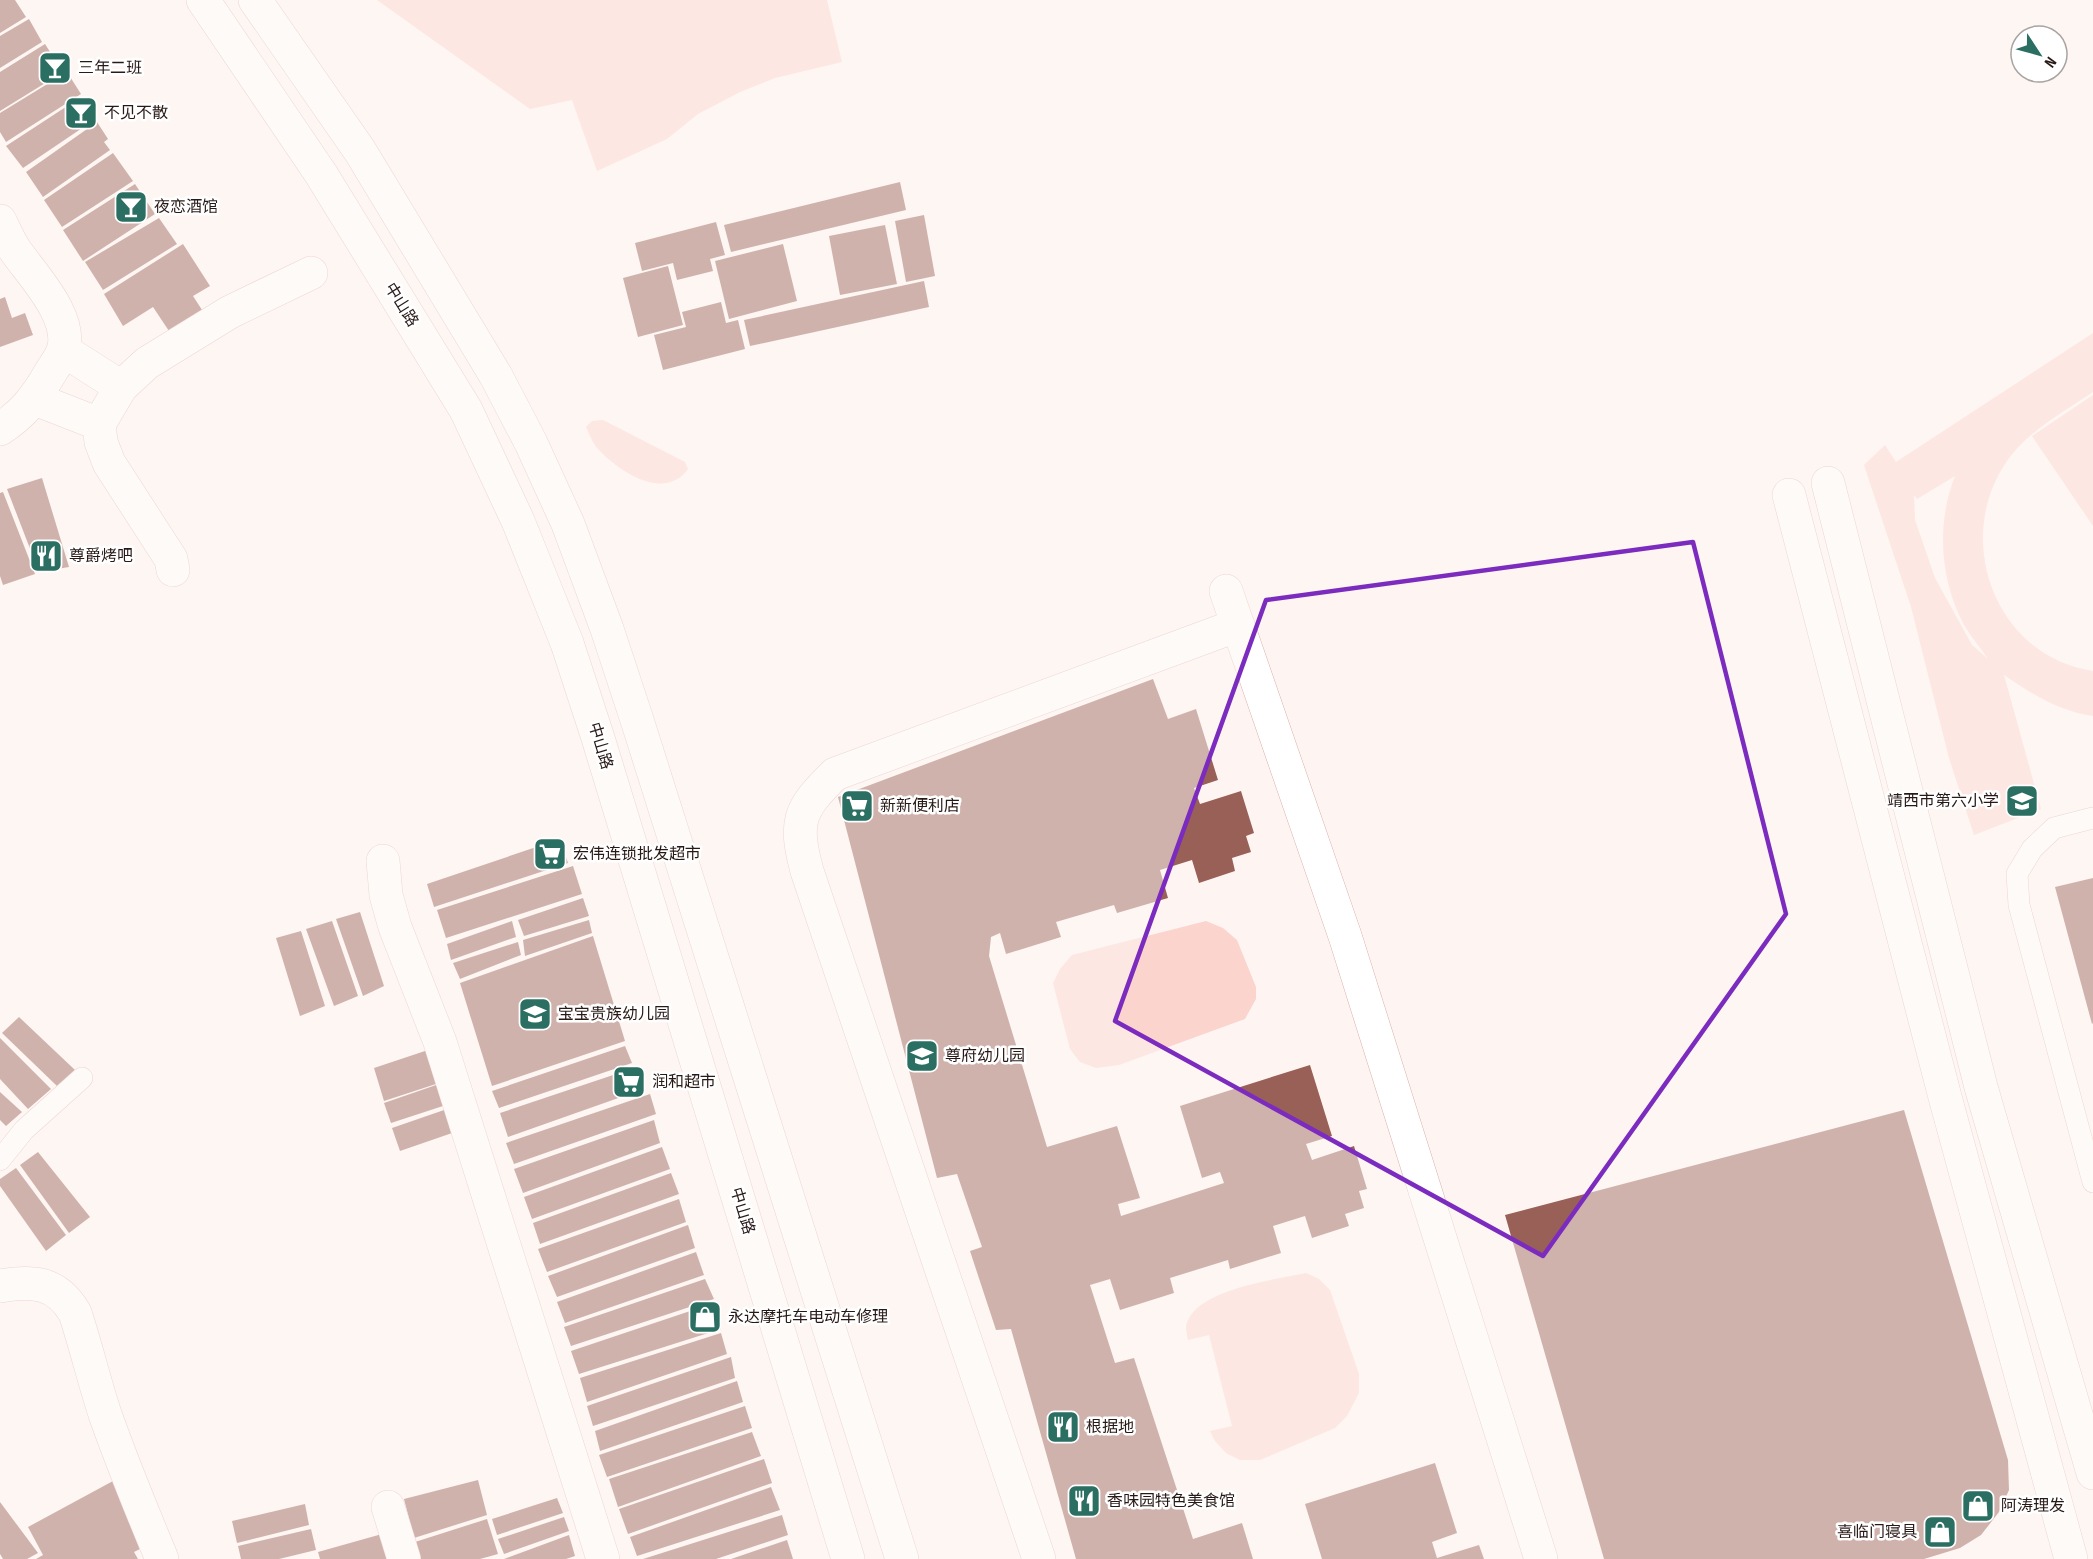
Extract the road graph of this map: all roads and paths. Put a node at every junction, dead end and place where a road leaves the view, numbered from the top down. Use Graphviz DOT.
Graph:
graph roads {
  1 [pos="203,0"];
  2 [pos="255,0"];
  3 [pos="5,246"];
  4 [pos="311,273"];
  5 [pos="63,350"];
  6 [pos="121,387"];
  7 [pos="35,399"];
  8 [pos="99,424"];
  9 [pos="0,429"];
  10 [pos="1828,483"];
  11 [pos="1789,495"];
  12 [pos="173,570"];
  13 [pos="1226,591"];
  14 [pos="1238,625"];
  15 [pos="2093,818"];
  16 [pos="383,861"];
  17 [pos="82,1078"];
  18 [pos="0,1160"];
  19 [pos="2093,1182"];
  20 [pos="0,1286"];
  21 [pos="2093,1473"];
  22 [pos="388,1507"];
  23 [pos="162,1559"];
  24 [pos="404,1559"];
  25 [pos="603,1559"];
  26 [pos="849,1559"];
  27 [pos="902,1559"];
  28 [pos="1039,1559"];
  29 [pos="1542,1559"];
  30 [pos="2071,1559"];
  1 -- 26 [label="street, 中山路"];
  2 -- 27 [label="street"];
  3 -- 5 [label="street"];
  4 -- 6 [label="street"];
  5 -- 6 [label="street"];
  5 -- 7 [label="street"];
  6 -- 8 [label="street"];
  7 -- 8 [label="street"];
  7 -- 9 [label="street"];
  8 -- 12 [label="street"];
  10 -- 21 [label="street"];
  11 -- 30 [label="street"];
  13 -- 14 [label="street"];
  14 -- 28 [label="street"];
  14 -- 29 [label="street"];
  15 -- 19 [label="lane"];
  16 -- 25 [label="street"];
  17 -- 18 [label="lane"];
  20 -- 23 [label="street"];
  22 -- 24 [label="street"];
}
